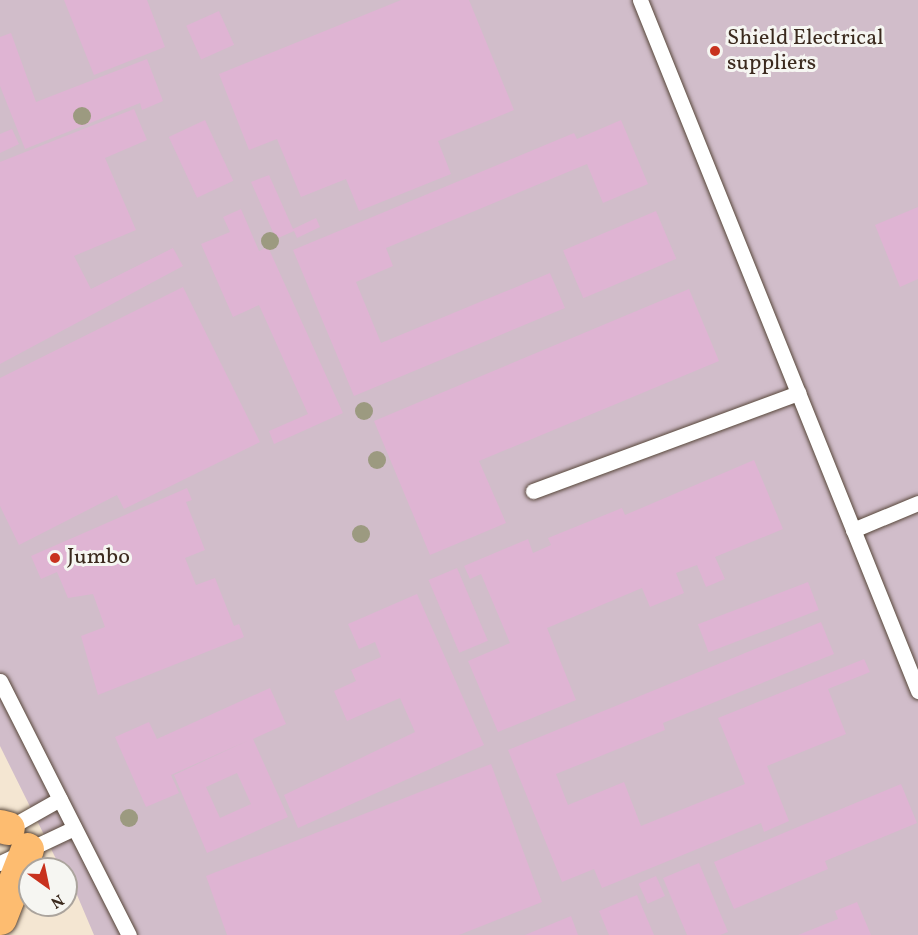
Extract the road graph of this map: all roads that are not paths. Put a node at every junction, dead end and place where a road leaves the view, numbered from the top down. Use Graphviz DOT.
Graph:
graph roads {
  1 [pos="640,0"];
  2 [pos="798,393"];
  3 [pos="532,491"];
  4 [pos="918,503"];
  5 [pos="853,530"];
  6 [pos="0,681"];
  7 [pos="918,691"];
  8 [pos="60,800"];
  9 [pos="74,828"];
  10 [pos="7,840"];
  11 [pos="0,918"];
  12 [pos="129,935"];
  1 -- 2 [label="lane"];
  2 -- 3 [label="lane"];
  2 -- 5 [label="lane"];
  4 -- 5 [label="lane"];
  5 -- 7 [label="lane"];
  6 -- 8 [label="lane"];
  8 -- 9 [label="lane"];
  8 -- 10 [label="lane"];
  9 -- 10 [label="lane"];
  9 -- 12 [label="lane"];
  10 -- 11 [label="main road"];
}
